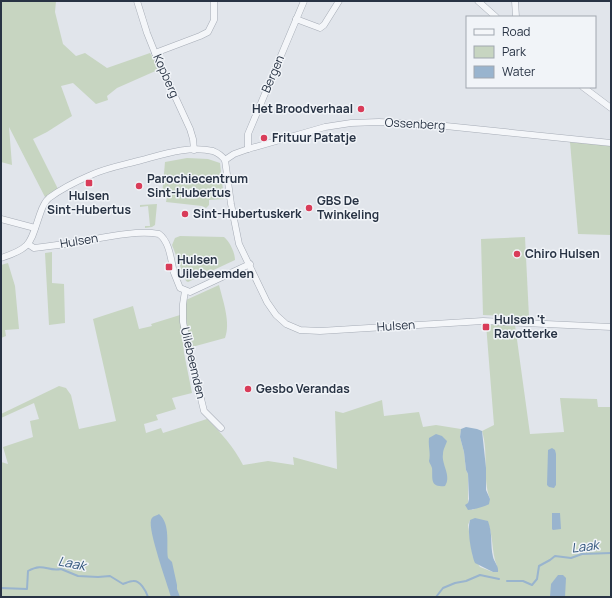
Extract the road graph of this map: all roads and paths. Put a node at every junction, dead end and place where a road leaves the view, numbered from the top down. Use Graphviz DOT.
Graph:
graph roads {
  1 [pos="137,1"];
  2 [pos="214,1"];
  3 [pos="304,1"];
  4 [pos="339,1"];
  5 [pos="478,1"];
  6 [pos="515,1"];
  7 [pos="495,16"];
  8 [pos="516,16"];
  9 [pos="296,19"];
  10 [pos="155,53"];
  11 [pos="584,88"];
  12 [pos="611,108"];
  13 [pos="611,143"];
  14 [pos="248,149"];
  15 [pos="194,150"];
  16 [pos="225,160"];
  17 [pos="1,219"];
  18 [pos="35,228"];
  19 [pos="28,244"];
  20 [pos="1,258"];
  21 [pos="250,264"];
  22 [pos="185,291"];
  23 [pos="611,327"];
  24 [pos="221,428"];
  1 -- 10 [label="street, Kopberg"];
  2 -- 10 [label="street"];
  3 -- 9 [label="street, Bergen"];
  4 -- 9 [label="street"];
  5 -- 7 [label="street"];
  6 -- 8 [label="street"];
  9 -- 14 [label="street, Bergen"];
  10 -- 15 [label="street, Kopberg"];
  11 -- 12 [label="street"];
  13 -- 14 [label="street, Ossenberg"];
  14 -- 16 [label="street, Ossenberg"];
  15 -- 16 [label="street"];
  15 -- 18 [label="street"];
  16 -- 21 [label="street, Hulsen"];
  17 -- 18 [label="street"];
  18 -- 19 [label="street"];
  19 -- 20 [label="street"];
  19 -- 22 [label="street, Hulsen"];
  21 -- 22 [label="street"];
  21 -- 23 [label="street, Hulsen"];
  22 -- 24 [label="street, Uilebeemden"];
}
